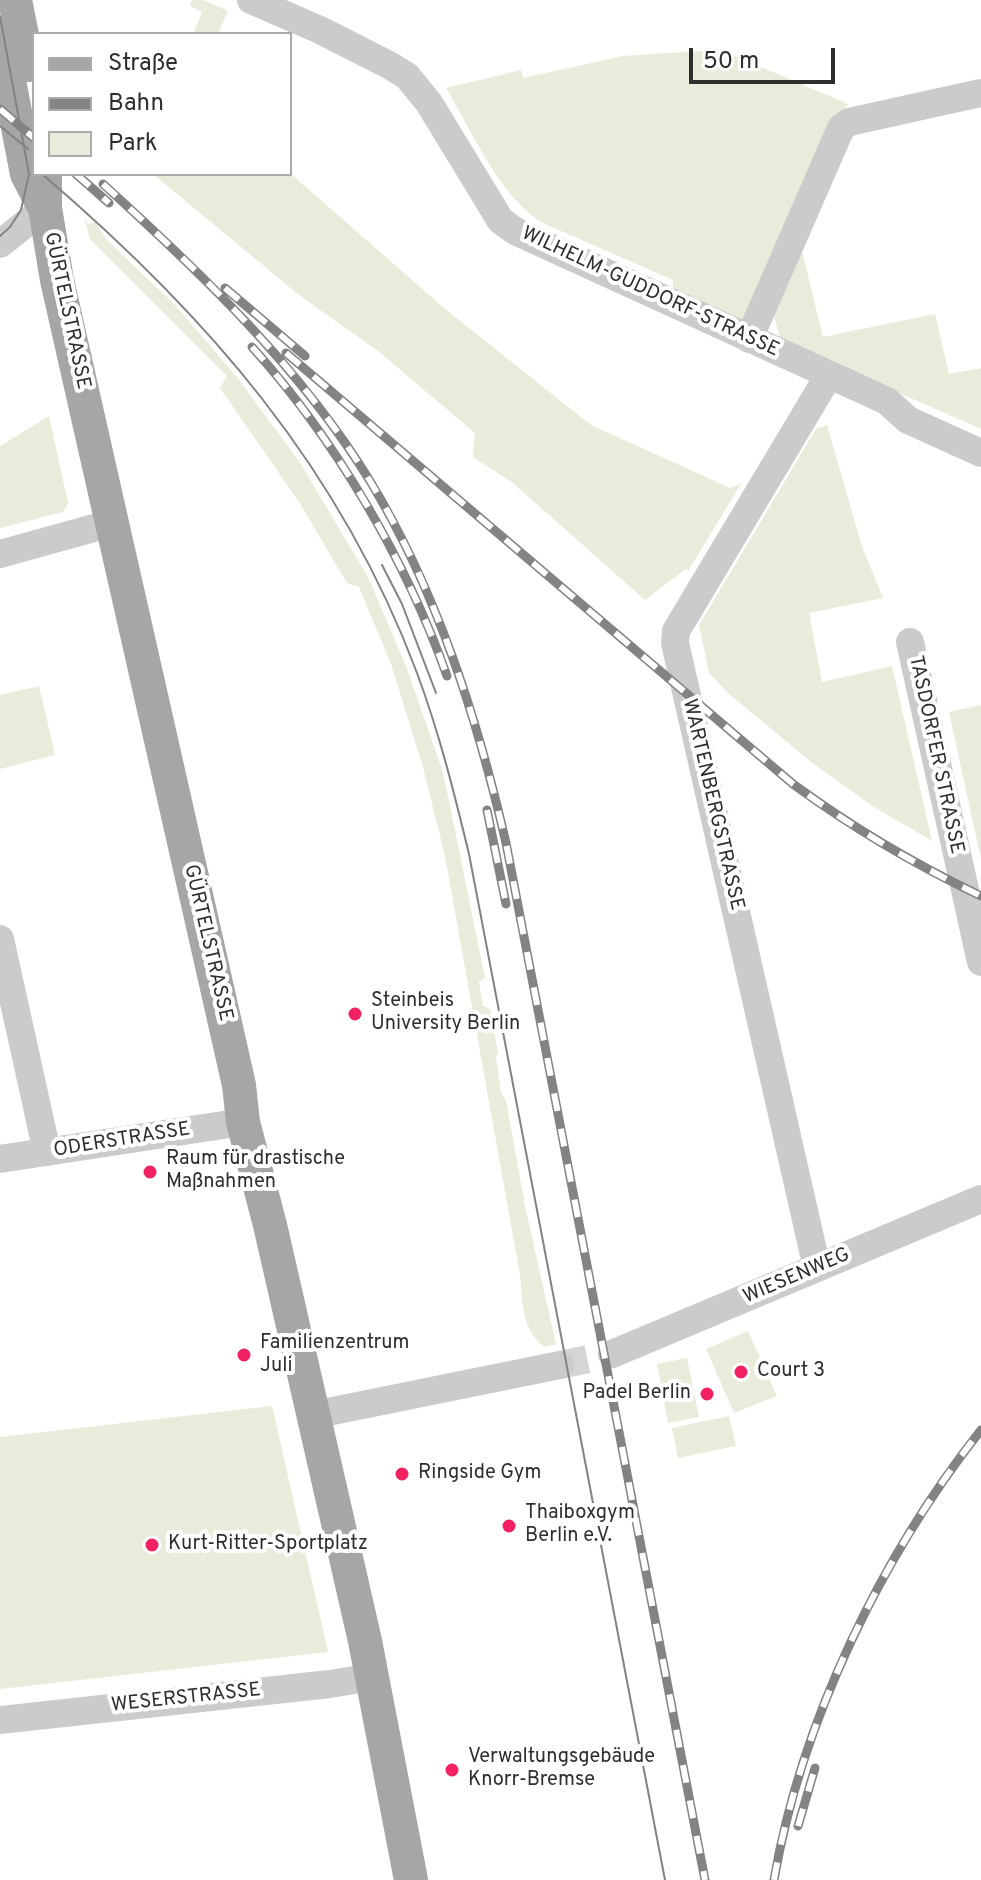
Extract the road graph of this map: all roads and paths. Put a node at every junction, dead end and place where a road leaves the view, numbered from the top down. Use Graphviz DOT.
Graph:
graph roads {
  1 [pos="15,0"];
  2 [pos="251,0"];
  3 [pos="0,34"];
  4 [pos="32,87"];
  5 [pos="981,93"];
  6 [pos="45,176"];
  7 [pos="45,208"];
  8 [pos="0,244"];
  9 [pos="749,339"];
  10 [pos="829,375"];
  11 [pos="981,453"];
  12 [pos="112,523"];
  13 [pos="0,554"];
  14 [pos="910,642"];
  15 [pos="0,939"];
  16 [pos="981,962"];
  17 [pos="243,1122"];
  18 [pos="47,1152"];
  19 [pos="0,1159"];
  20 [pos="981,1199"];
  21 [pos="817,1268"];
  22 [pos="612,1354"];
  23 [pos="560,1365"];
  24 [pos="313,1415"];
  25 [pos="372,1677"];
  26 [pos="0,1720"];
  27 [pos="411,1880"];
  1 -- 4 [label="main road"];
  2 -- 9 [label="street, WILHELM-GUDDORF-STRASSE"];
  3 -- 7 [label="main road, GÜRTELSTRASSE"];
  5 -- 9 [label="street"];
  6 -- 7 [label="main road, GÜRTELSTRASSE"];
  7 -- 8 [label="street"];
  7 -- 12 [label="main road, GÜRTELSTRASSE"];
  9 -- 10 [label="street, WILHELM-GUDDORF-STRASSE"];
  10 -- 11 [label="street, WILHELM-GUDDORF-STRASSE"];
  10 -- 21 [label="street, WARTENBERGSTRASSE"];
  12 -- 13 [label="street"];
  12 -- 17 [label="main road, GÜRTELSTRASSE"];
  14 -- 16 [label="street, TASDORFER STRASSE"];
  15 -- 18 [label="street"];
  17 -- 18 [label="street, ODERSTRASSE"];
  17 -- 24 [label="main road, GÜRTELSTRASSE"];
  18 -- 19 [label="street, ODERSTRASSE"];
  20 -- 21 [label="street, WIESENWEG"];
  21 -- 22 [label="street, WIESENWEG"];
  23 -- 24 [label="street"];
  24 -- 25 [label="main road, GÜRTELSTRASSE"];
  25 -- 26 [label="street, WESERSTRASSE"];
  25 -- 27 [label="main road, GÜRTELSTRASSE"];
}
